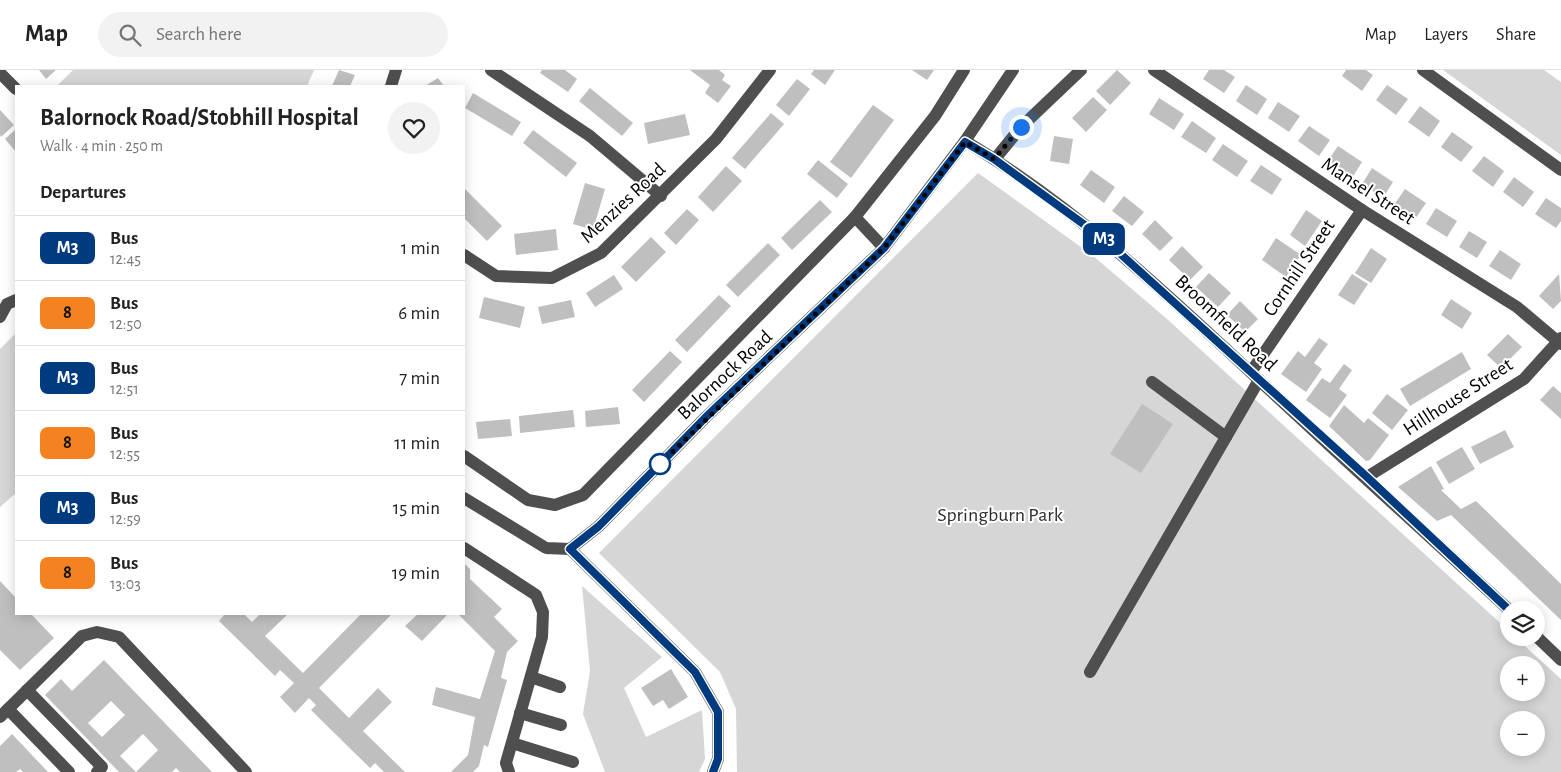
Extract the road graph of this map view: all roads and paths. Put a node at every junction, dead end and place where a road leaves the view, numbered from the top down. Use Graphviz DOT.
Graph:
graph roads {
  1 [pos="396,70"];
  2 [pos="491,70"];
  3 [pos="964,70"];
  4 [pos="1013,70"];
  5 [pos="1081,70"];
  6 [pos="1154,70"];
  7 [pos="1423,70"];
  8 [pos="765,72"];
  9 [pos="0,73"];
  10 [pos="391,85"];
  11 [pos="15,88"];
  12 [pos="965,142"];
  13 [pos="994,159"];
  14 [pos="1561,170"];
  15 [pos="661,196"];
  16 [pos="1362,210"];
  17 [pos="855,217"];
  18 [pos="884,248"];
  19 [pos="465,256"];
  20 [pos="8,302"];
  21 [pos="0,316"];
  22 [pos="1560,341"];
  23 [pos="1255,376"];
  24 [pos="1152,382"];
  25 [pos="1226,437"];
  26 [pos="465,457"];
  27 [pos="1367,477"];
  28 [pos="465,499"];
  29 [pos="465,549"];
  30 [pos="570,549"];
  31 [pos="1500,602"];
  32 [pos="1545,645"];
  33 [pos="1561,660"];
  34 [pos="1090,672"];
  35 [pos="531,677"];
  36 [pos="560,688"];
  37 [pos="27,690"];
  38 [pos="4,713"];
  39 [pos="520,713"];
  40 [pos="561,725"];
  41 [pos="512,743"];
  42 [pos="573,762"];
  43 [pos="69,772"];
  44 [pos="97,772"];
  45 [pos="246,772"];
  46 [pos="509,772"];
  47 [pos="713,772"];
  1 -- 10 [label="street"];
  2 -- 15 [label="street"];
  3 -- 17 [label="street, Balornock Road"];
  4 -- 12 [label="street"];
  5 -- 13 [label="street"];
  6 -- 16 [label="street, Mansel Street"];
  7 -- 14 [label="street"];
  8 -- 15 [label="street, Menzies Road"];
  9 -- 11 [label="street"];
  12 -- 13 [label="street, Broomfield Road"];
  12 -- 18 [label="street, Balornock Road"];
  13 -- 23 [label="street, Broomfield Road"];
  15 -- 19 [label="street, Menzies Road"];
  16 -- 22 [label="street, Mansel Street"];
  16 -- 23 [label="street, Cornhill Street"];
  17 -- 18 [label="street"];
  17 -- 26 [label="street, Balornock Road"];
  18 -- 30 [label="street, Balornock Road"];
  20 -- 21 [label="street"];
  22 -- 27 [label="street, Hillhouse Street"];
  23 -- 25 [label="street, Cornhill Street"];
  23 -- 27 [label="street, Broomfield Road"];
  24 -- 25 [label="street"];
  25 -- 34 [label="street, Cornhill Street"];
  27 -- 31 [label="street, Broomfield Road"];
  28 -- 30 [label="street"];
  29 -- 35 [label="street"];
  30 -- 47 [label="street"];
  32 -- 33 [label="street"];
  35 -- 36 [label="street"];
  35 -- 39 [label="street"];
  37 -- 38 [label="street"];
  37 -- 44 [label="street"];
  37 -- 45 [label="street"];
  38 -- 43 [label="street"];
  39 -- 40 [label="street"];
  39 -- 41 [label="street"];
  41 -- 42 [label="street"];
  41 -- 46 [label="street"];
}
